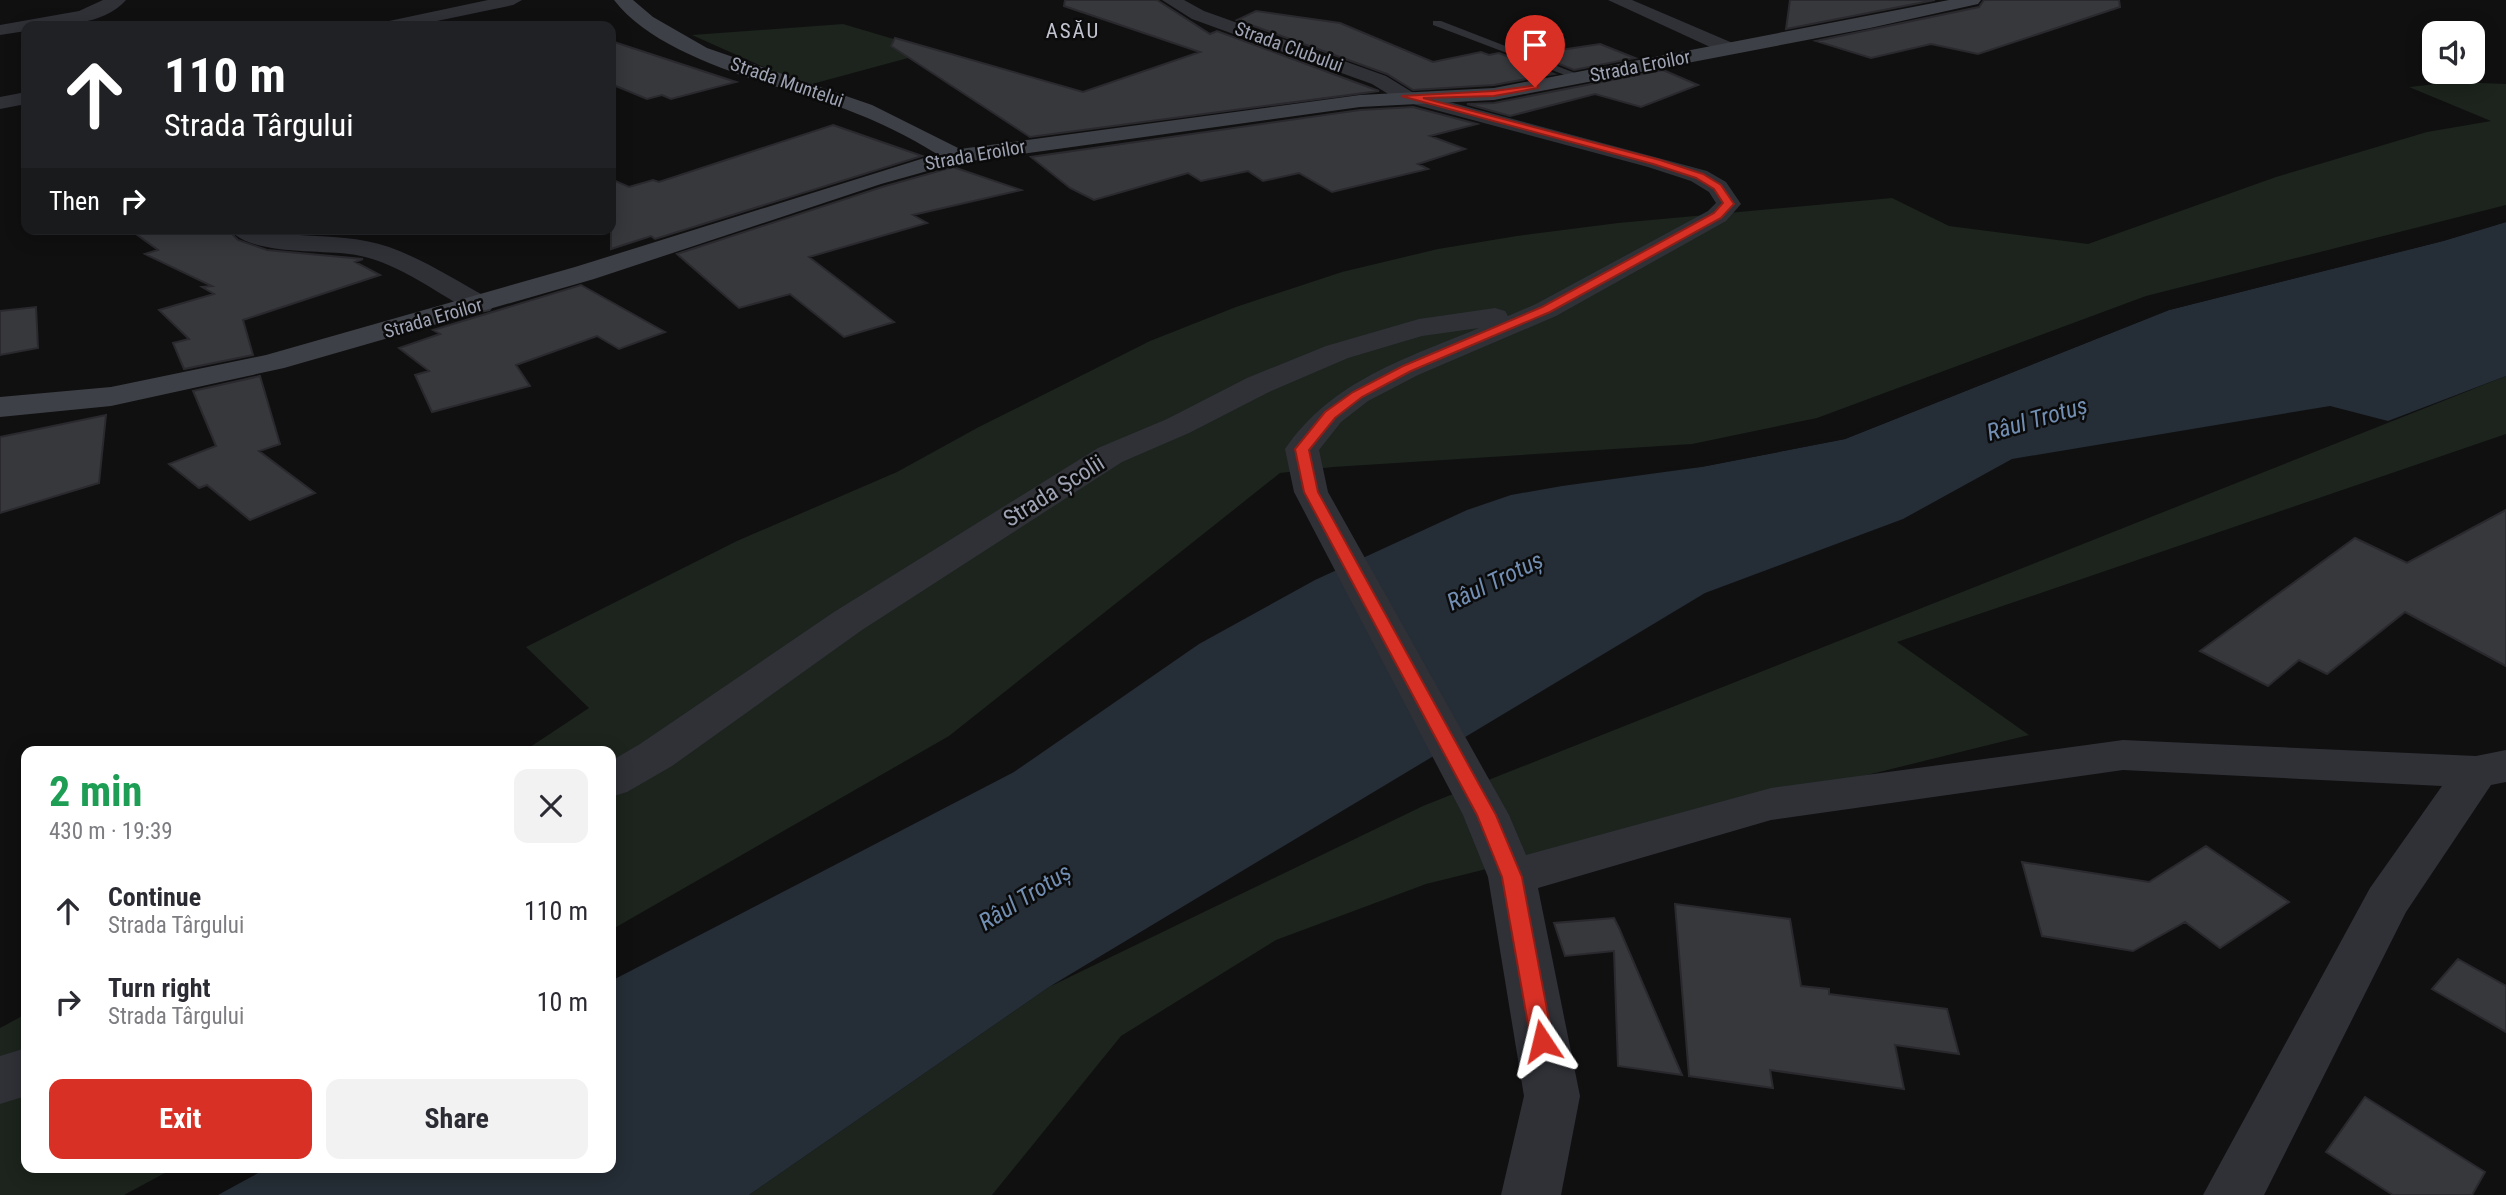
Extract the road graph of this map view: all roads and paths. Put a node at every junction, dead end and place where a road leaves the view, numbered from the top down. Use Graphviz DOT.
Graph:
graph roads {
  1 [pos="117,0"];
  2 [pos="513,0"];
  3 [pos="623,0"];
  4 [pos="1171,0"];
  5 [pos="1617,0"];
  6 [pos="1972,0"];
  7 [pos="53,21"];
  8 [pos="412,21"];
  9 [pos="1437,23"];
  10 [pos="21,26"];
  11 [pos="0,30"];
  12 [pos="1728,48"];
  13 [pos="1581,78"];
  14 [pos="1405,96"];
  15 [pos="21,99"];
  16 [pos="0,103"];
  17 [pos="956,156"];
  18 [pos="261,235"];
  19 [pos="480,305"];
  20 [pos="1546,310"];
  21 [pos="0,407"];
  22 [pos="2491,769"];
  23 [pos="616,778"];
  24 [pos="1512,877"];
  25 [pos="21,1074"];
  26 [pos="0,1080"];
  27 [pos="1531,1195"];
  28 [pos="2233,1195"];
  1 -- 7 [label="street"];
  2 -- 8 [label="street"];
  3 -- 17 [label="main road, Strada Muntelui"];
  4 -- 14 [label="street, Strada Clubului"];
  5 -- 12 [label="street"];
  6 -- 12 [label="main road, Strada Eroilor"];
  9 -- 13 [label="lane"];
  10 -- 11 [label="street"];
  12 -- 13 [label="main road, Strada Eroilor"];
  13 -- 14 [label="main road, Strada Eroilor"];
  14 -- 17 [label="main road, Strada Eroilor"];
  14 -- 20 [label="street, Strada Clubului"];
  15 -- 16 [label="street"];
  17 -- 19 [label="main road, Strada Eroilor"];
  18 -- 19 [label="street"];
  19 -- 21 [label="main road, Strada Eroilor"];
  20 -- 23 [label="street, Strada Școlii"];
  20 -- 24 [label="street"];
  22 -- 24 [label="street"];
  22 -- 28 [label="street"];
  24 -- 27 [label="street"];
  25 -- 26 [label="street"];
}
